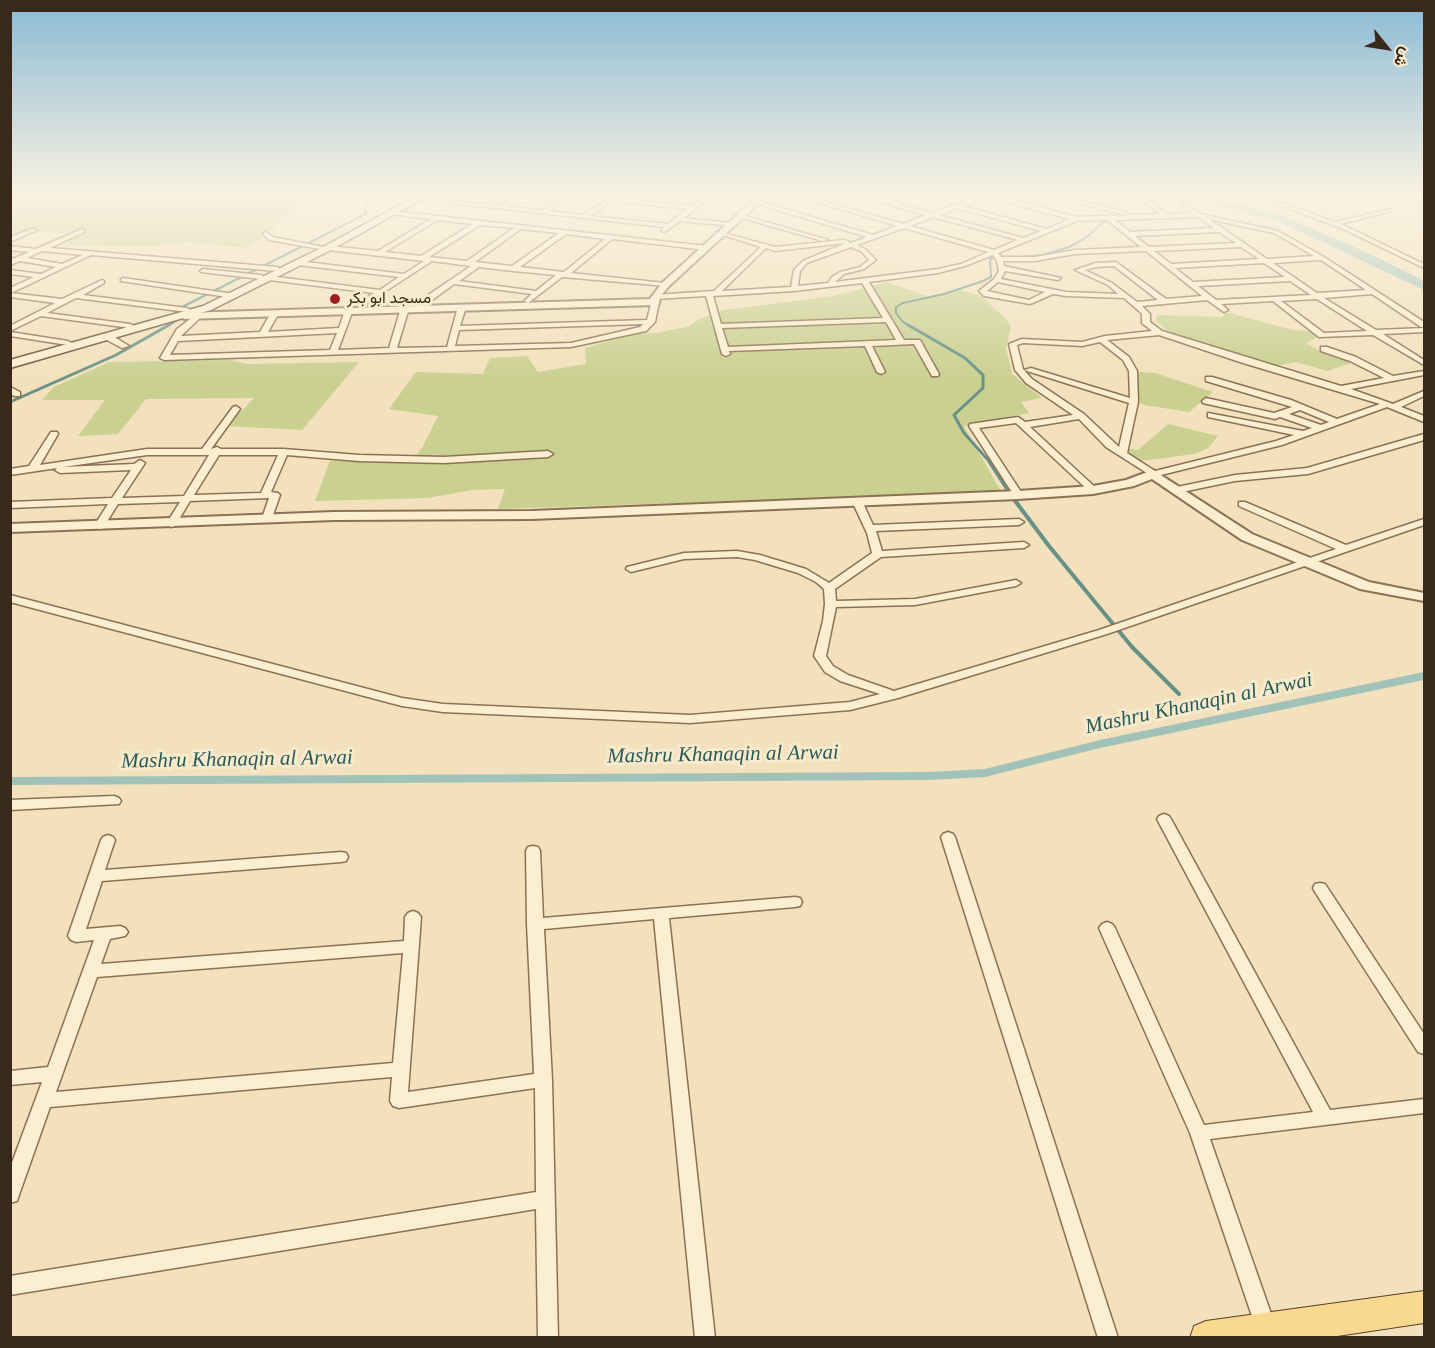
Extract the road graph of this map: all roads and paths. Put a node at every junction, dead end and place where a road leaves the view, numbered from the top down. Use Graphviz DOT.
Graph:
graph roads {
  1 [pos="23,257"];
  2 [pos="82,257"];
  3 [pos="126,257"];
  4 [pos="298,257"];
  5 [pos="307,257"];
  6 [pos="406,257"];
  7 [pos="429,257"];
  8 [pos="478,257"];
  9 [pos="530,257"];
  10 [pos="585,257"];
  11 [pos="696,257"];
  12 [pos="753,257"];
  13 [pos="817,257"];
  14 [pos="870,257"];
  15 [pos="989,257"];
  16 [pos="997,257"];
  17 [pos="1015,257"];
  18 [pos="1047,257"];
  19 [pos="1158,257"];
  20 [pos="1260,257"];
  21 [pos="1406,257"];
  22 [pos="1322,258"];
  23 [pos="18,259"];
  24 [pos="426,259"];
  25 [pos="1266,261"];
  26 [pos="10,263"];
  27 [pos="298,263"];
  28 [pos="468,264"];
  29 [pos="477,265"];
  30 [pos="62,266"];
  31 [pos="1170,266"];
  32 [pos="1425,266"];
  33 [pos="1002,268"];
  34 [pos="513,269"];
  35 [pos="203,271"];
  36 [pos="10,272"];
  37 [pos="264,272"];
  38 [pos="562,275"];
  39 [pos="41,276"];
  40 [pos="405,276"];
  41 [pos="1058,278"];
  42 [pos="1291,279"];
  43 [pos="123,280"];
  44 [pos="997,280"];
  45 [pos="865,281"];
  46 [pos="102,282"];
  47 [pos="452,282"];
  48 [pos="1191,284"];
  49 [pos="665,285"];
  50 [pos="830,285"];
  51 [pos="794,289"];
  52 [pos="381,292"];
  53 [pos="1051,292"];
  54 [pos="1373,292"];
  55 [pos="10,293"];
  56 [pos="538,293"];
  57 [pos="226,294"];
  58 [pos="712,294"];
  59 [pos="1320,295"];
  60 [pos="76,296"];
  61 [pos="1126,296"];
  62 [pos="655,299"];
  63 [pos="1274,299"];
  64 [pos="1212,300"];
  65 [pos="528,301"];
  66 [pos="65,302"];
  67 [pos="1165,302"];
  68 [pos="421,304"];
  69 [pos="491,304"];
  70 [pos="1135,304"];
  71 [pos="361,305"];
  72 [pos="377,307"];
  73 [pos="462,307"];
  74 [pos="405,308"];
  75 [pos="292,310"];
  76 [pos="349,310"];
  77 [pos="1224,310"];
  78 [pos="191,313"];
  79 [pos="275,313"];
  80 [pos="40,314"];
  81 [pos="10,320"];
  82 [pos="888,320"];
  83 [pos="25,322"];
  84 [pos="651,322"];
  85 [pos="1425,324"];
  86 [pos="130,326"];
  87 [pos="719,326"];
  88 [pos="455,328"];
  89 [pos="341,330"];
  90 [pos="1425,330"];
  91 [pos="10,332"];
  92 [pos="1159,333"];
  93 [pos="1377,333"];
  94 [pos="263,334"];
  95 [pos="108,337"];
  96 [pos="176,339"];
  97 [pos="1101,339"];
  98 [pos="902,342"];
  99 [pos="68,343"];
  100 [pos="867,344"];
  101 [pos="125,346"];
  102 [pos="450,349"];
  103 [pos="1324,349"];
  104 [pos="392,351"];
  105 [pos="333,353"];
  106 [pos="10,358"];
  107 [pos="1425,363"];
  108 [pos="10,364"];
  109 [pos="1028,370"];
  110 [pos="881,372"];
  111 [pos="1425,373"];
  112 [pos="935,374"];
  113 [pos="1209,379"];
  114 [pos="1392,379"];
  115 [pos="1337,389"];
  116 [pos="1425,393"];
  117 [pos="1206,401"];
  118 [pos="1134,402"];
  119 [pos="1392,405"];
  120 [pos="1298,408"];
  121 [pos="236,409"];
  122 [pos="1280,414"];
  123 [pos="1081,416"];
  124 [pos="1212,416"];
  125 [pos="1425,419"];
  126 [pos="1336,422"];
  127 [pos="1024,425"];
  128 [pos="1321,428"];
  129 [pos="54,434"];
  130 [pos="1305,434"];
  131 [pos="1425,437"];
  132 [pos="217,450"];
  133 [pos="205,451"];
  134 [pos="147,452"];
  135 [pos="284,452"];
  136 [pos="548,454"];
  137 [pos="1122,454"];
  138 [pos="137,467"];
  139 [pos="33,468"];
  140 [pos="10,472"];
  141 [pos="1153,474"];
  142 [pos="1093,490"];
  143 [pos="1177,490"];
  144 [pos="265,495"];
  145 [pos="1018,495"];
  146 [pos="189,498"];
  147 [pos="117,501"];
  148 [pos="857,501"];
  149 [pos="1242,504"];
  150 [pos="10,505"];
  151 [pos="267,518"];
  152 [pos="1019,522"];
  153 [pos="1425,522"];
  154 [pos="171,524"];
  155 [pos="99,526"];
  156 [pos="10,528"];
  157 [pos="870,528"];
  158 [pos="1024,545"];
  159 [pos="1346,549"];
  160 [pos="878,554"];
  161 [pos="1306,562"];
  162 [pos="631,569"];
  163 [pos="1016,582"];
  164 [pos="829,588"];
  165 [pos="10,597"];
  166 [pos="1425,597"];
  167 [pos="831,604"];
  168 [pos="894,695"];
  169 [pos="114,801"];
  170 [pos="10,805"];
  171 [pos="1164,819"];
  172 [pos="948,837"];
  173 [pos="108,840"];
  174 [pos="533,851"];
  175 [pos="341,857"];
  176 [pos="95,876"];
  177 [pos="1320,888"];
  178 [pos="795,902"];
  179 [pos="661,913"];
  180 [pos="413,917"];
  181 [pos="535,924"];
  182 [pos="1107,928"];
  183 [pos="411,946"];
  184 [pos="91,971"];
  185 [pos="1425,1047"];
  186 [pos="402,1068"];
  187 [pos="55,1073"];
  188 [pos="10,1078"];
  189 [pos="543,1080"];
  190 [pos="45,1100"];
  191 [pos="1425,1106"];
  192 [pos="1325,1118"];
  193 [pos="1199,1133"];
  194 [pos="10,1195"];
  195 [pos="546,1199"];
  196 [pos="10,1286"];
  197 [pos="1425,1307"];
  198 [pos="1268,1333"];
  199 [pos="548,1338"];
  200 [pos="705,1338"];
  201 [pos="1108,1338"];
  202 [pos="1206,1338"];
  1 -- 23 [label="street"];
  2 -- 30 [label="street"];
  3 -- 37 [label="street"];
  4 -- 37 [label="main road"];
  5 -- 27 [label="main road"];
  6 -- 24 [label="street"];
  7 -- 24 [label="street"];
  8 -- 28 [label="street"];
  9 -- 34 [label="street"];
  10 -- 38 [label="street"];
  11 -- 49 [label="street"];
  12 -- 58 [label="street"];
  13 -- 51 [label="street"];
  14 -- 50 [label="street"];
  15 -- 45 [label="street"];
  16 -- 33 [label="street"];
  17 -- 18 [label="street"];
  19 -- 31 [label="street"];
  20 -- 25 [label="street"];
  21 -- 32 [label="street"];
  22 -- 25 [label="street"];
  22 -- 54 [label="street"];
  23 -- 26 [label="street"];
  23 -- 30 [label="street"];
  24 -- 28 [label="street"];
  24 -- 40 [label="street"];
  25 -- 31 [label="street"];
  25 -- 42 [label="street"];
  27 -- 37 [label="main road"];
  27 -- 40 [label="street"];
  28 -- 29 [label="street"];
  29 -- 34 [label="street"];
  29 -- 47 [label="street"];
  30 -- 39 [label="street"];
  31 -- 48 [label="street"];
  33 -- 41 [label="street"];
  33 -- 44 [label="street"];
  34 -- 38 [label="street"];
  35 -- 37 [label="street"];
  36 -- 39 [label="street"];
  37 -- 52 [label="street"];
  37 -- 57 [label="main road"];
  38 -- 49 [label="street"];
  38 -- 56 [label="street"];
  39 -- 55 [label="street"];
  40 -- 52 [label="street"];
  42 -- 48 [label="street"];
  42 -- 59 [label="street"];
  43 -- 57 [label="street"];
  44 -- 53 [label="street"];
  44 -- 53 [label="street"];
  45 -- 50 [label="street"];
  45 -- 82 [label="street"];
  46 -- 60 [label="street"];
  47 -- 56 [label="street"];
  47 -- 68 [label="street"];
  48 -- 64 [label="street"];
  49 -- 62 [label="street"];
  50 -- 51 [label="street"];
  51 -- 58 [label="street"];
  52 -- 71 [label="street"];
  53 -- 61 [label="street"];
  54 -- 59 [label="street"];
  54 -- 85 [label="street"];
  55 -- 66 [label="street"];
  56 -- 65 [label="street"];
  57 -- 78 [label="main road"];
  58 -- 62 [label="street"];
  58 -- 87 [label="street"];
  59 -- 63 [label="street"];
  59 -- 93 [label="street"];
  60 -- 66 [label="street"];
  60 -- 78 [label="street"];
  61 -- 67 [label="street"];
  61 -- 70 [label="street"];
  62 -- 65 [label="street"];
  62 -- 69 [label="street"];
  62 -- 84 [label="street"];
  63 -- 64 [label="street"];
  63 -- 93 [label="street"];
  64 -- 67 [label="street"];
  64 -- 77 [label="street"];
  65 -- 69 [label="street"];
  66 -- 80 [label="street"];
  67 -- 70 [label="street"];
  68 -- 69 [label="street"];
  68 -- 72 [label="street"];
  69 -- 73 [label="street"];
  70 -- 92 [label="street"];
  71 -- 72 [label="street"];
  71 -- 75 [label="street"];
  72 -- 74 [label="street"];
  72 -- 76 [label="street"];
  73 -- 74 [label="street"];
  73 -- 88 [label="street"];
  74 -- 104 [label="street"];
  75 -- 76 [label="street"];
  75 -- 78 [label="street"];
  75 -- 79 [label="street"];
  76 -- 89 [label="street"];
  78 -- 79 [label="street"];
  78 -- 86 [label="main road"];
  78 -- 95 [label="main road"];
  78 -- 96 [label="street"];
  79 -- 94 [label="street"];
  80 -- 83 [label="street"];
  80 -- 86 [label="street"];
  81 -- 83 [label="street"];
  82 -- 87 [label="street"];
  82 -- 98 [label="street"];
  83 -- 91 [label="street"];
  84 -- 88 [label="street"];
  84 -- 102 [label="street"];
  86 -- 99 [label="main road"];
  87 -- 100 [label="street"];
  88 -- 102 [label="street"];
  89 -- 94 [label="street"];
  89 -- 105 [label="street"];
  90 -- 93 [label="street"];
  91 -- 99 [label="street"];
  92 -- 97 [label="street"];
  92 -- 115 [label="street"];
  93 -- 107 [label="street"];
  94 -- 96 [label="street"];
  95 -- 101 [label="street"];
  95 -- 108 [label="main road"];
  96 -- 105 [label="street"];
  97 -- 118 [label="street"];
  97 -- 123 [label="street"];
  98 -- 100 [label="street"];
  98 -- 112 [label="street"];
  99 -- 106 [label="main road"];
  100 -- 110 [label="street"];
  102 -- 104 [label="street"];
  103 -- 114 [label="street"];
  104 -- 105 [label="street"];
  109 -- 118 [label="street"];
  111 -- 114 [label="street"];
  113 -- 120 [label="street"];
  114 -- 115 [label="street"];
  115 -- 119 [label="street"];
  116 -- 119 [label="street"];
  117 -- 122 [label="street"];
  118 -- 137 [label="street"];
  119 -- 125 [label="street"];
  119 -- 126 [label="street"];
  120 -- 122 [label="street"];
  120 -- 126 [label="street"];
  121 -- 133 [label="street"];
  122 -- 128 [label="street"];
  123 -- 127 [label="street"];
  123 -- 137 [label="street"];
  124 -- 130 [label="street"];
  126 -- 128 [label="street"];
  127 -- 142 [label="street"];
  127 -- 145 [label="street"];
  128 -- 130 [label="street"];
  129 -- 139 [label="street"];
  130 -- 141 [label="street"];
  131 -- 143 [label="street"];
  132 -- 133 [label="street"];
  132 -- 135 [label="street"];
  132 -- 146 [label="street"];
  133 -- 134 [label="street"];
  134 -- 138 [label="street"];
  134 -- 139 [label="street"];
  135 -- 136 [label="street"];
  135 -- 144 [label="street"];
  137 -- 141 [label="street"];
  138 -- 140 [label="street"];
  138 -- 147 [label="street"];
  139 -- 140 [label="street"];
  141 -- 142 [label="street"];
  141 -- 143 [label="street"];
  142 -- 145 [label="street"];
  143 -- 161 [label="street"];
  144 -- 146 [label="street"];
  144 -- 151 [label="street"];
  145 -- 148 [label="street"];
  146 -- 147 [label="street"];
  146 -- 154 [label="street"];
  147 -- 150 [label="street"];
  147 -- 155 [label="street"];
  148 -- 151 [label="street"];
  148 -- 157 [label="street"];
  149 -- 159 [label="street"];
  151 -- 154 [label="street"];
  152 -- 157 [label="street"];
  153 -- 159 [label="street"];
  154 -- 155 [label="street"];
  155 -- 156 [label="street"];
  157 -- 160 [label="street"];
  158 -- 160 [label="street"];
  159 -- 161 [label="street"];
  160 -- 164 [label="street"];
  161 -- 166 [label="street"];
  161 -- 168 [label="street"];
  162 -- 164 [label="street"];
  163 -- 167 [label="street"];
  164 -- 167 [label="street"];
  165 -- 168 [label="street"];
  167 -- 168 [label="street"];
  169 -- 170 [label="street"];
  171 -- 192 [label="street"];
  172 -- 201 [label="street"];
  173 -- 176 [label="street"];
  174 -- 181 [label="street"];
  175 -- 176 [label="street"];
  176 -- 184 [label="street"];
  177 -- 185 [label="street"];
  178 -- 179 [label="street"];
  179 -- 181 [label="street"];
  179 -- 200 [label="street"];
  180 -- 183 [label="street"];
  181 -- 189 [label="street"];
  182 -- 193 [label="street"];
  183 -- 184 [label="street"];
  183 -- 186 [label="street"];
  184 -- 187 [label="street"];
  186 -- 189 [label="street"];
  186 -- 190 [label="street"];
  187 -- 188 [label="street"];
  187 -- 190 [label="street"];
  189 -- 195 [label="street"];
  190 -- 194 [label="street"];
  191 -- 192 [label="street"];
  192 -- 193 [label="street"];
  193 -- 198 [label="street"];
  195 -- 196 [label="street"];
  195 -- 199 [label="street"];
  197 -- 198 [label="main road"];
  198 -- 202 [label="main road"];
}
